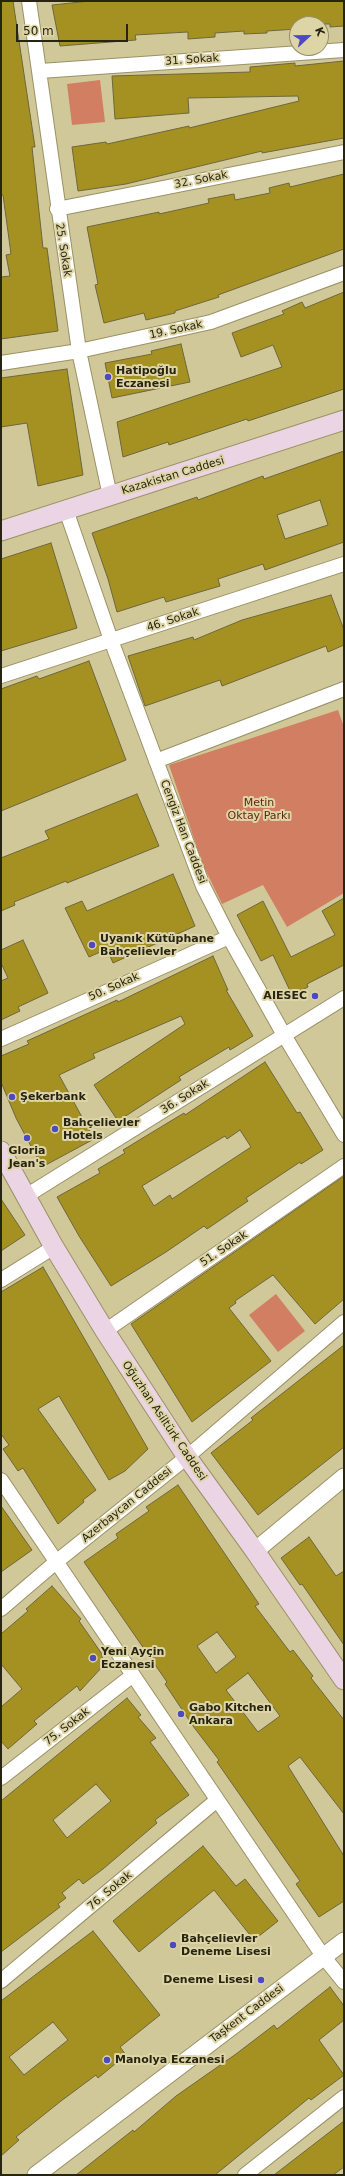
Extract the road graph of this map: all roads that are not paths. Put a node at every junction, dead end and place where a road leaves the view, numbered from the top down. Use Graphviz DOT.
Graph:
graph roads {
  1 [pos="29,1"];
  2 [pos="344,50"];
  3 [pos="40,71"];
  4 [pos="344,152"];
  5 [pos="57,209"];
  6 [pos="344,273"];
  7 [pos="79,351"];
  8 [pos="1,363"];
  9 [pos="344,420"];
  10 [pos="110,496"];
  11 [pos="66,510"];
  12 [pos="1,531"];
  13 [pos="344,564"];
  14 [pos="111,640"];
  15 [pos="1,676"];
  16 [pos="344,689"];
  17 [pos="156,761"];
  18 [pos="229,937"];
  19 [pos="344,998"];
  20 [pos="284,1035"];
  21 [pos="1,1039"];
  22 [pos="344,1134"];
  23 [pos="1,1151"];
  24 [pos="344,1166"];
  25 [pos="26,1196"];
  26 [pos="54,1247"];
  27 [pos="1,1280"];
  28 [pos="344,1322"];
  29 [pos="105,1331"];
  30 [pos="187,1457"];
  31 [pos="344,1477"];
  32 [pos="1,1480"];
  33 [pos="255,1551"];
  34 [pos="56,1562"];
  35 [pos="1,1609"];
  36 [pos="133,1675"];
  37 [pos="344,1680"];
  38 [pos="1,1778"];
  39 [pos="217,1800"];
  40 [pos="344,1941"];
  41 [pos="323,1956"];
  42 [pos="1,1981"];
  43 [pos="344,1982"];
  44 [pos="344,2096"];
  45 [pos="36,2175"];
  46 [pos="245,2175"];
  1 -- 3 [label="street, 25. Sokak"];
  2 -- 3 [label="street, 31. Sokak"];
  3 -- 5 [label="street, 25. Sokak"];
  4 -- 5 [label="street, 32. Sokak"];
  5 -- 7 [label="street, 25. Sokak"];
  6 -- 7 [label="street, 19. Sokak"];
  7 -- 8 [label="street, 19. Sokak"];
  7 -- 10 [label="street, 25. Sokak"];
  9 -- 10 [label="main road, Kazakistan Caddesi"];
  10 -- 11 [label="main road, Kazakistan Caddesi"];
  11 -- 12 [label="main road, Kazakistan Caddesi"];
  11 -- 14 [label="street, Cengiz Han Caddesi"];
  13 -- 14 [label="street, 46. Sokak"];
  14 -- 15 [label="street, 46. Sokak"];
  14 -- 17 [label="street, Cengiz Han Caddesi"];
  16 -- 17 [label="street"];
  17 -- 18 [label="street, Cengiz Han Caddesi"];
  18 -- 20 [label="street, Cengiz Han Caddesi"];
  18 -- 21 [label="street, 50. Sokak"];
  19 -- 20 [label="street, 36. Sokak"];
  20 -- 22 [label="street, Cengiz Han Caddesi"];
  20 -- 25 [label="street, 36. Sokak"];
  23 -- 25 [label="main road, Oğuzhan Asiltürk Caddesi"];
  24 -- 29 [label="street, 51. Sokak"];
  25 -- 26 [label="main road, Oğuzhan Asiltürk Caddesi"];
  26 -- 27 [label="street"];
  26 -- 29 [label="main road, Oğuzhan Asiltürk Caddesi"];
  28 -- 30 [label="street, Azerbaycan Caddesi"];
  29 -- 30 [label="main road, Oğuzhan Asiltürk Caddesi"];
  30 -- 33 [label="main road, Oğuzhan Asiltürk Caddesi"];
  30 -- 34 [label="street, Azerbaycan Caddesi"];
  31 -- 33 [label="street"];
  32 -- 34 [label="street"];
  33 -- 37 [label="main road, Oğuzhan Asiltürk Caddesi"];
  34 -- 35 [label="street, Azerbaycan Caddesi"];
  34 -- 36 [label="street"];
  36 -- 38 [label="street, 75. Sokak"];
  36 -- 39 [label="street"];
  39 -- 41 [label="street"];
  39 -- 42 [label="street, 76. Sokak"];
  40 -- 41 [label="street, Taşkent Caddesi"];
  41 -- 43 [label="street"];
  41 -- 45 [label="street, Taşkent Caddesi"];
  44 -- 46 [label="street"];
}
